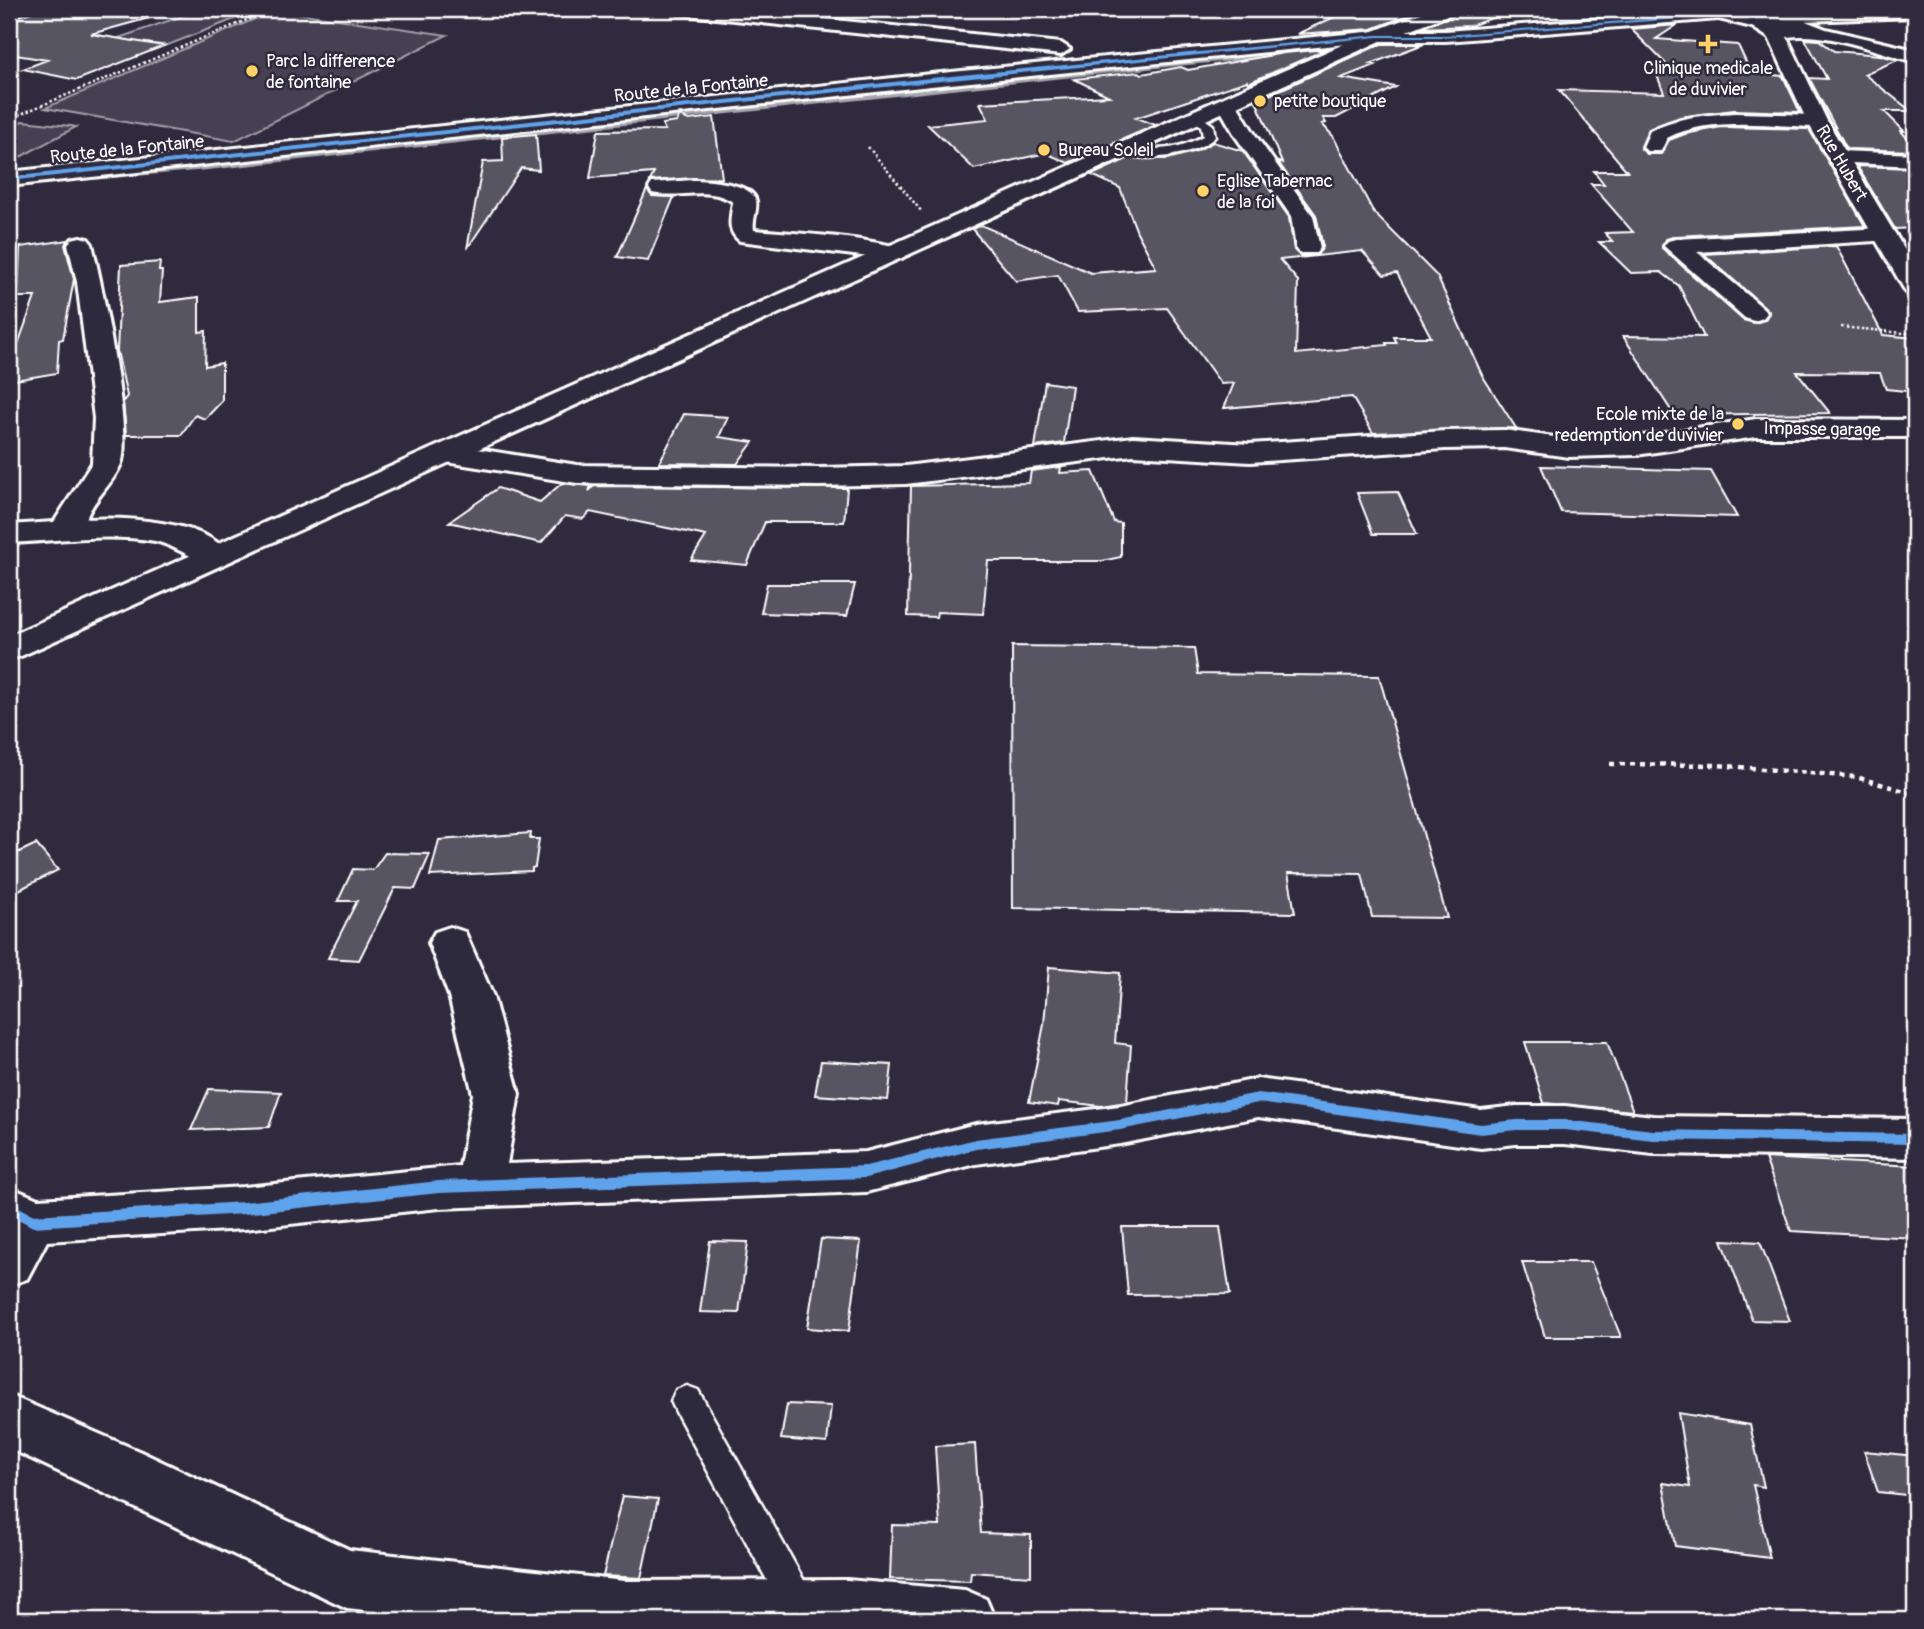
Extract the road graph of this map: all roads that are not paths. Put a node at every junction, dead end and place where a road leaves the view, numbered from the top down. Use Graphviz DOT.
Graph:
graph roads {
  1 [pos="678,9"];
  2 [pos="1447,9"];
  3 [pos="1700,9"];
  4 [pos="1915,12"];
  5 [pos="1730,15"];
  6 [pos="1786,26"];
  7 [pos="1377,36"];
  8 [pos="1241,50"];
  9 [pos="1915,56"];
  10 [pos="1227,104"];
  11 [pos="1818,121"];
  12 [pos="1654,147"];
  13 [pos="1839,157"];
  14 [pos="1915,160"];
  15 [pos="9,179"];
  16 [pos="660,188"];
  17 [pos="1884,235"];
  18 [pos="80,244"];
  19 [pos="1308,248"];
  20 [pos="894,253"];
  21 [pos="1915,287"];
  22 [pos="1754,313"];
  23 [pos="1915,429"];
  24 [pos="446,453"];
  25 [pos="71,529"];
  26 [pos="9,534"];
  27 [pos="214,555"];
  28 [pos="9,649"];
  29 [pos="450,943"];
  30 [pos="1915,1139"];
  31 [pos="480,1185"];
  32 [pos="21,1214"];
  33 [pos="9,1263"];
  34 [pos="687,1401"];
  35 [pos="9,1421"];
  36 [pos="832,1614"];
  37 [pos="965,1620"];
  1 -- 8 [label="street"];
  2 -- 7 [label="street"];
  3 -- 5 [label="street"];
  4 -- 6 [label="street"];
  5 -- 6 [label="street"];
  5 -- 6 [label="street"];
  5 -- 7 [label="street"];
  6 -- 9 [label="street"];
  6 -- 11 [label="street, Rue Hubert"];
  7 -- 8 [label="street, Route de la Fontaine"];
  7 -- 10 [label="street"];
  8 -- 15 [label="street, Route de la Fontaine"];
  10 -- 19 [label="street"];
  10 -- 20 [label="street"];
  11 -- 12 [label="street"];
  11 -- 13 [label="street, Rue Hubert"];
  13 -- 14 [label="street"];
  13 -- 17 [label="street, Rue Hubert"];
  16 -- 20 [label="street"];
  17 -- 21 [label="street, Rue Hubert"];
  17 -- 22 [label="street"];
  18 -- 25 [label="street"];
  20 -- 24 [label="street"];
  23 -- 24 [label="street, Impasse garage"];
  24 -- 27 [label="street"];
  25 -- 26 [label="street"];
  25 -- 27 [label="street"];
  27 -- 28 [label="street"];
  29 -- 31 [label="street"];
  30 -- 31 [label="street"];
  31 -- 32 [label="street"];
  32 -- 33 [label="street"];
  34 -- 36 [label="lane"];
  35 -- 36 [label="street"];
  36 -- 37 [label="street"];
}
